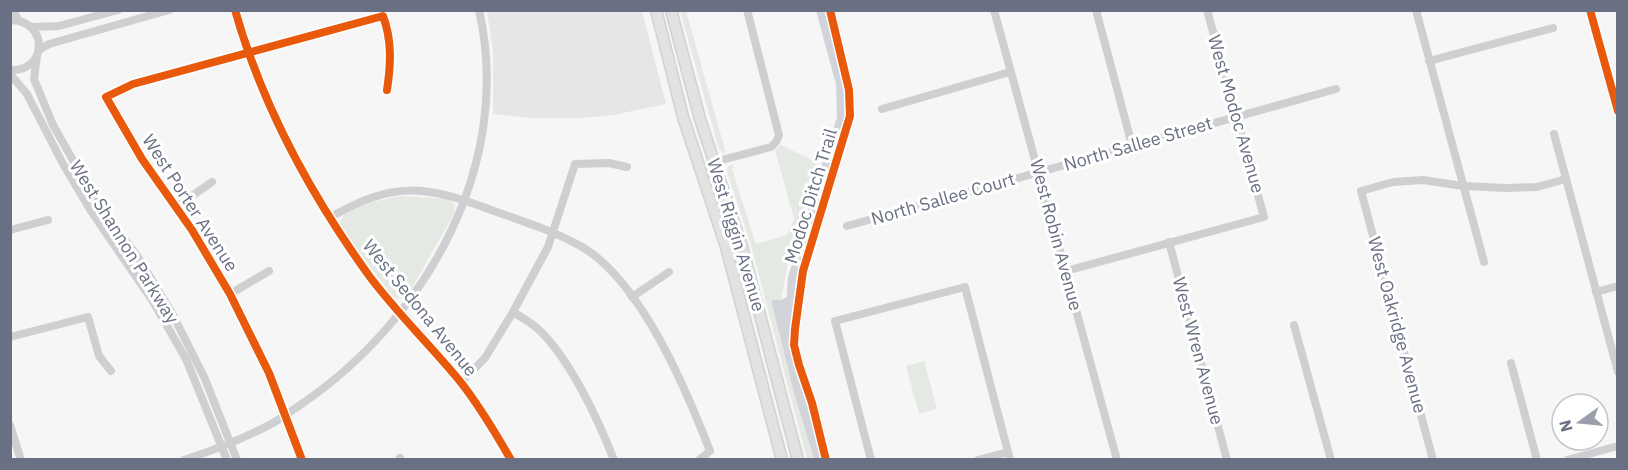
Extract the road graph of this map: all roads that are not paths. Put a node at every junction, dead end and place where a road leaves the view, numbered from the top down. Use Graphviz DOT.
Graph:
graph roads {
  1 [pos="13,10"];
  2 [pos="118,10"];
  3 [pos="169,10"];
  4 [pos="235,10"];
  5 [pos="479,10"];
  6 [pos="656,10"];
  7 [pos="671,10"];
  8 [pos="747,10"];
  9 [pos="994,10"];
  10 [pos="1096,10"];
  11 [pos="1207,10"];
  12 [pos="1416,10"];
  13 [pos="1590,10"];
  14 [pos="14,20"];
  15 [pos="32,27"];
  16 [pos="1553,28"];
  17 [pos="249,52"];
  18 [pos="38,53"];
  19 [pos="1430,61"];
  20 [pos="10,72"];
  21 [pos="1010,72"];
  22 [pos="1336,89"];
  23 [pos="387,90"];
  24 [pos="882,109"];
  25 [pos="1617,111"];
  26 [pos="1237,116"];
  27 [pos="1554,134"];
  28 [pos="1132,145"];
  29 [pos="714,162"];
  30 [pos="627,167"];
  31 [pos="1039,172"];
  32 [pos="1566,179"];
  33 [pos="212,182"];
  34 [pos="1463,186"];
  35 [pos="465,200"];
  36 [pos="176,207"];
  37 [pos="331,217"];
  38 [pos="48,220"];
  39 [pos="847,226"];
  40 [pos="10,230"];
  41 [pos="552,233"];
  42 [pos="1169,242"];
  43 [pos="1484,262"];
  44 [pos="269,271"];
  45 [pos="1066,271"];
  46 [pos="669,272"];
  47 [pos="1617,286"];
  48 [pos="1596,292"];
  49 [pos="230,294"];
  50 [pos="632,297"];
  51 [pos="513,312"];
  52 [pos="400,314"];
  53 [pos="1293,325"];
  54 [pos="10,338"];
  55 [pos="1511,363"];
  56 [pos="111,371"];
  57 [pos="1617,372"];
  58 [pos="461,382"];
  59 [pos="286,415"];
  60 [pos="10,425"];
  61 [pos="231,442"];
  62 [pos="222,446"];
  63 [pos="1617,446"];
  64 [pos="1009,456"];
  65 [pos="21,459"];
  66 [pos="184,459"];
  67 [pos="227,459"];
  68 [pos="237,459"];
  69 [pos="302,459"];
  70 [pos="511,459"];
  71 [pos="614,459"];
  72 [pos="699,459"];
  73 [pos="782,459"];
  74 [pos="798,459"];
  75 [pos="871,459"];
  76 [pos="978,459"];
  77 [pos="1117,459"];
  78 [pos="1227,459"];
  79 [pos="1331,459"];
  80 [pos="1433,459"];
  81 [pos="1537,459"];
  82 [pos="1567,459"];
  1 -- 14 [label="street"];
  2 -- 15 [label="street"];
  3 -- 18 [label="street"];
  4 -- 17 [label="street, West Sedona Avenue"];
  5 -- 35 [label="street"];
  6 -- 73 [label="main road, West Riggin Avenue"];
  7 -- 29 [label="main road, West Riggin Avenue"];
  8 -- 29 [label="street"];
  9 -- 21 [label="street, West Robin Avenue"];
  10 -- 28 [label="street"];
  11 -- 26 [label="street, West Modoc Avenue"];
  12 -- 19 [label="street"];
  13 -- 25 [label="street"];
  14 -- 15 [label="street"];
  15 -- 18 [label="street, West Shannon Parkway"];
  16 -- 19 [label="street"];
  17 -- 23 [label="street"];
  17 -- 36 [label="street, West Porter Avenue"];
  17 -- 37 [label="street, West Sedona Avenue"];
  18 -- 20 [label="street"];
  18 -- 61 [label="street, West Shannon Parkway"];
  19 -- 34 [label="street"];
  20 -- 62 [label="street, West Shannon Parkway"];
  21 -- 24 [label="street"];
  21 -- 31 [label="street, West Robin Avenue"];
  22 -- 26 [label="street"];
  26 -- 28 [label="street, North Sallee Street"];
  26 -- 42 [label="street, West Modoc Avenue"];
  27 -- 32 [label="street"];
  28 -- 31 [label="street, North Sallee Street"];
  29 -- 74 [label="main road, West Riggin Avenue"];
  30 -- 41 [label="street"];
  31 -- 39 [label="street, North Sallee Court"];
  31 -- 45 [label="street, West Robin Avenue"];
  32 -- 34 [label="street"];
  32 -- 48 [label="street"];
  33 -- 36 [label="street"];
  34 -- 43 [label="street"];
  34 -- 80 [label="street, West Oakridge Avenue"];
  35 -- 37 [label="street"];
  35 -- 41 [label="street"];
  35 -- 52 [label="street"];
  36 -- 49 [label="street, West Porter Avenue"];
  37 -- 52 [label="street, West Sedona Avenue"];
  38 -- 40 [label="street"];
  41 -- 50 [label="street"];
  41 -- 51 [label="street"];
  42 -- 45 [label="street"];
  42 -- 78 [label="street, West Wren Avenue"];
  44 -- 49 [label="street"];
  45 -- 77 [label="street, West Robin Avenue"];
  46 -- 50 [label="street"];
  47 -- 48 [label="street"];
  48 -- 57 [label="street"];
  49 -- 59 [label="street, West Porter Avenue"];
  50 -- 72 [label="street"];
  51 -- 58 [label="street"];
  51 -- 71 [label="street"];
  52 -- 58 [label="street, West Sedona Avenue"];
  52 -- 59 [label="street"];
  53 -- 79 [label="street"];
  54 -- 56 [label="street"];
  55 -- 81 [label="street"];
  58 -- 70 [label="street, West Sedona Avenue"];
  59 -- 61 [label="street"];
  59 -- 69 [label="street, West Porter Avenue"];
  60 -- 65 [label="street"];
  61 -- 62 [label="street"];
  61 -- 68 [label="street, West Shannon Parkway"];
  62 -- 66 [label="street"];
  62 -- 67 [label="street, West Shannon Parkway"];
  63 -- 82 [label="street"];
  64 -- 75 [label="street"];
  64 -- 76 [label="street"];
}
